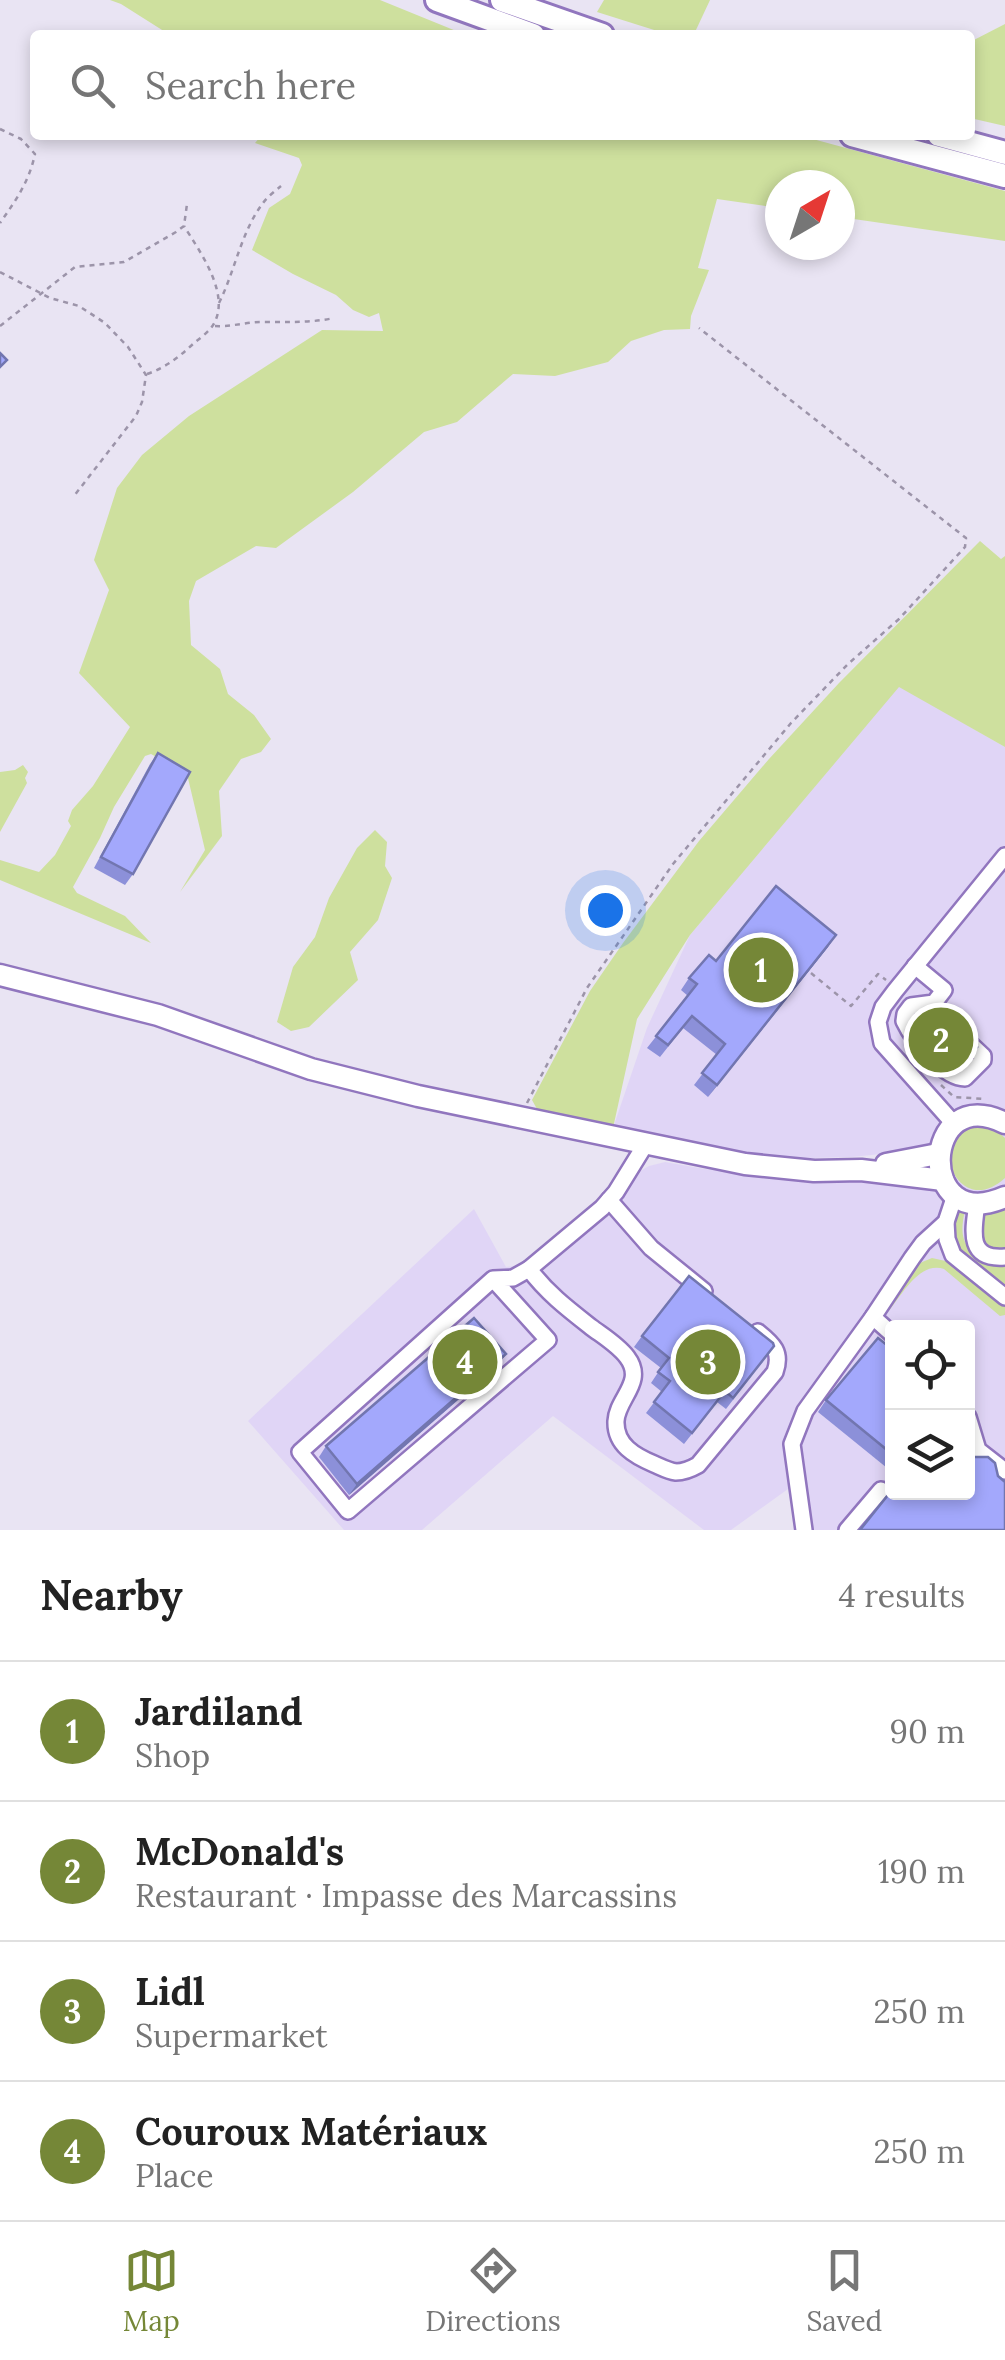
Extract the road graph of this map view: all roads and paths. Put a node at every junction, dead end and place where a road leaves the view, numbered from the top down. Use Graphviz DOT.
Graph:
graph roads {
  1 [pos="437,0"];
  2 [pos="502,0"];
  3 [pos="518,30"];
  4 [pos="588,30"];
  5 [pos="0,129"];
  6 [pos="975,133"];
  7 [pos="871,140"];
  8 [pos="958,140"];
  9 [pos="1005,140"];
  10 [pos="1005,152"];
  11 [pos="1005,176"];
  12 [pos="282,186"];
  13 [pos="187,204"];
  14 [pos="0,222"];
  15 [pos="184,226"];
  16 [pos="0,272"];
  17 [pos="42,293"];
  18 [pos="218,304"];
  19 [pos="334,318"];
  20 [pos="0,326"];
  21 [pos="213,326"];
  22 [pos="700,328"];
  23 [pos="146,375"];
  24 [pos="74,496"];
  25 [pos="1005,856"];
  26 [pos="915,966"];
  27 [pos="811,974"];
  28 [pos="0,975"];
  29 [pos="887,981"];
  30 [pos="934,1003"];
  31 [pos="1004,1118"];
  32 [pos="525,1119"];
  33 [pos="955,1125"];
  34 [pos="644,1145"];
  35 [pos="938,1154"];
  36 [pos="861,1170"];
  37 [pos="949,1187"];
  38 [pos="1005,1197"];
  39 [pos="610,1200"];
  40 [pos="977,1204"];
  41 [pos="946,1222"];
  42 [pos="953,1256"];
  43 [pos="1005,1257"];
  44 [pos="912,1258"];
  45 [pos="529,1269"];
  46 [pos="494,1279"];
  47 [pos="1005,1298"];
  48 [pos="721,1304"];
  49 [pos="873,1318"];
  50 [pos="745,1322"];
  51 [pos="885,1328"];
  52 [pos="975,1440"];
  53 [pos="1005,1471"];
  54 [pos="881,1490"];
  55 [pos="804,1530"];
  56 [pos="847,1530"];
  1 -- 3 [label="highway"];
  2 -- 4 [label="highway"];
  5 -- 14 [label="path"];
  6 -- 9 [label="highway"];
  7 -- 11 [label="highway"];
  8 -- 10 [label="highway"];
  12 -- 18 [label="path"];
  13 -- 15 [label="path"];
  15 -- 17 [label="path"];
  15 -- 18 [label="path"];
  16 -- 17 [label="path"];
  17 -- 20 [label="path"];
  17 -- 23 [label="path"];
  18 -- 21 [label="path"];
  19 -- 21 [label="path"];
  21 -- 23 [label="path"];
  22 -- 32 [label="path"];
  23 -- 24 [label="path"];
  25 -- 26 [label="street"];
  26 -- 30 [label="street"];
  26 -- 33 [label="street"];
  27 -- 29 [label="path"];
  28 -- 32 [label="main road"];
  30 -- 30 [label="street"];
  31 -- 33 [label="main road"];
  32 -- 34 [label="main road"];
  33 -- 35 [label="main road"];
  34 -- 36 [label="main road"];
  34 -- 39 [label="street"];
  35 -- 36 [label="main road"];
  35 -- 37 [label="main road"];
  36 -- 37 [label="main road"];
  37 -- 40 [label="main road"];
  37 -- 41 [label="street"];
  38 -- 40 [label="main road"];
  39 -- 45 [label="street"];
  39 -- 48 [label="street"];
  40 -- 43 [label="street"];
  41 -- 42 [label="street"];
  41 -- 44 [label="street"];
  42 -- 44 [label="street"];
  42 -- 47 [label="street"];
  44 -- 49 [label="street"];
  45 -- 46 [label="street"];
  45 -- 50 [label="street"];
  46 -- 46 [label="street"];
  49 -- 51 [label="street"];
  49 -- 55 [label="street"];
  52 -- 53 [label="street"];
  54 -- 56 [label="street"];
}
